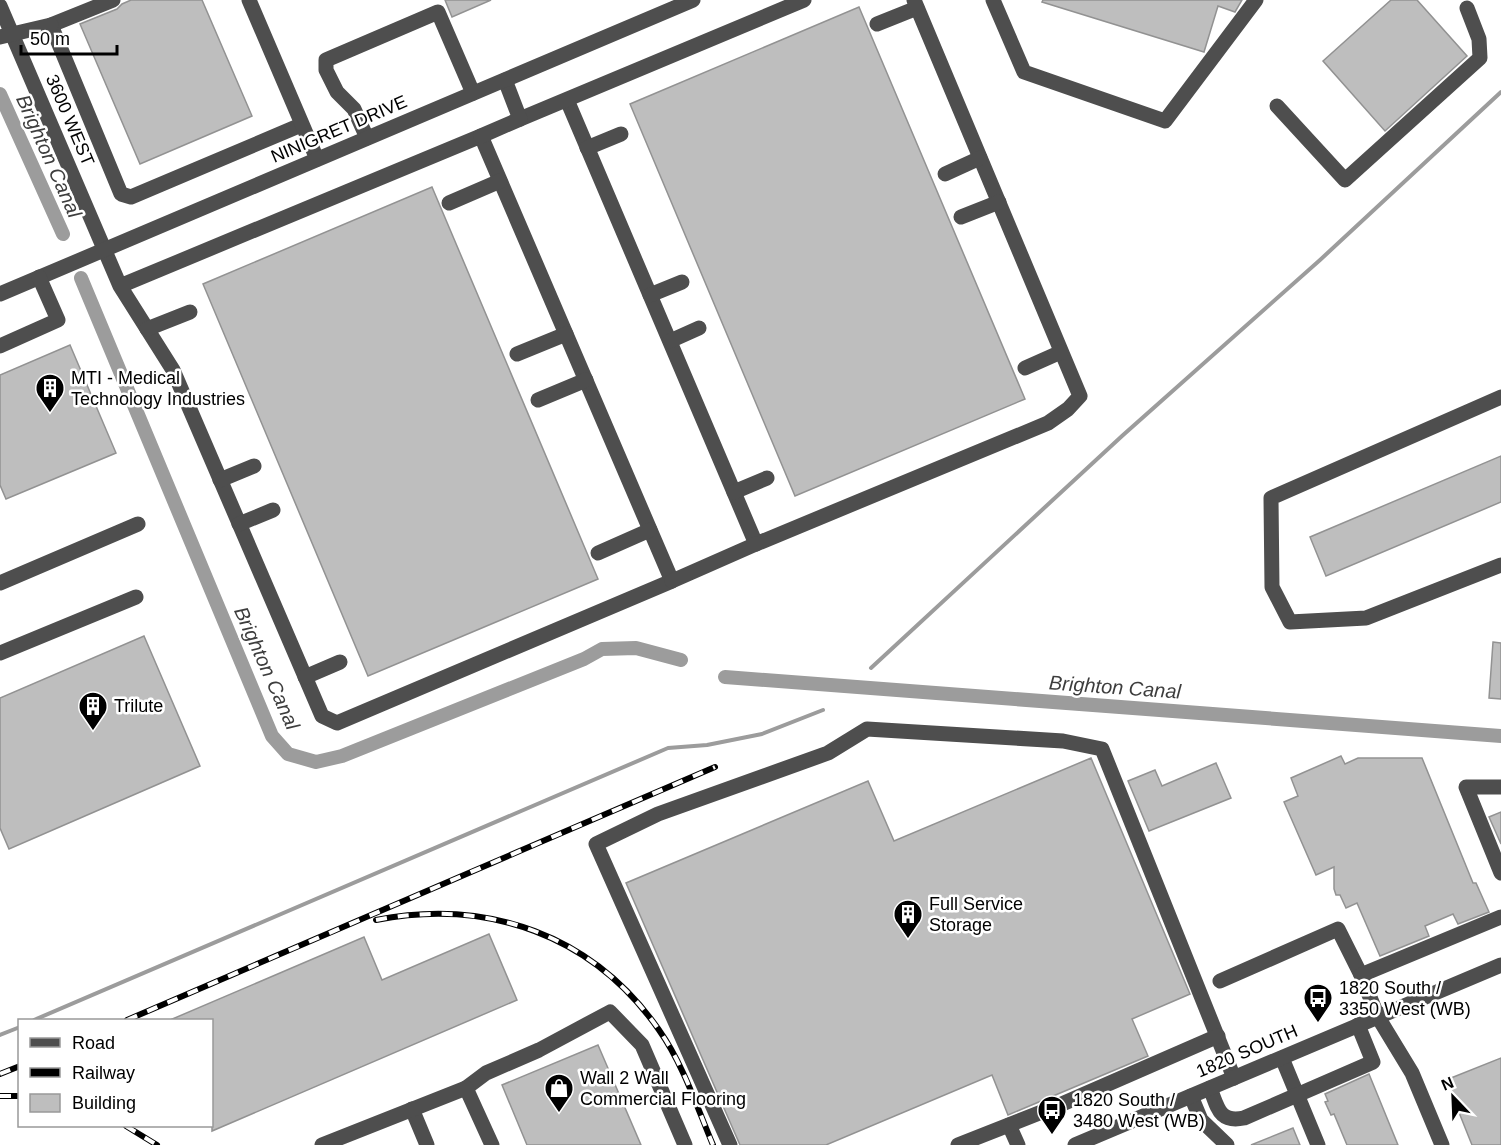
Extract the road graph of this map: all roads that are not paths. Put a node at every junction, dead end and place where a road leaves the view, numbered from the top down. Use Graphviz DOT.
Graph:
graph roads {
  1 [pos="112,0"];
  2 [pos="249,0"];
  3 [pos="693,0"];
  4 [pos="804,0"];
  5 [pos="993,0"];
  6 [pos="1257,0"];
  7 [pos="1466,3"];
  8 [pos="916,4"];
  9 [pos="0,6"];
  10 [pos="877,24"];
  11 [pos="51,25"];
  12 [pos="6,36"];
  13 [pos="505,80"];
  14 [pos="473,93"];
  15 [pos="567,100"];
  16 [pos="1277,106"];
  17 [pos="520,119"];
  18 [pos="301,125"];
  19 [pos="621,134"];
  20 [pos="481,136"];
  21 [pos="367,138"];
  22 [pos="587,148"];
  23 [pos="980,158"];
  24 [pos="317,159"];
  25 [pos="945,174"];
  26 [pos="500,181"];
  27 [pos="999,202"];
  28 [pos="449,203"];
  29 [pos="961,217"];
  30 [pos="103,250"];
  31 [pos="39,277"];
  32 [pos="682,282"];
  33 [pos="120,286"];
  34 [pos="0,294"];
  35 [pos="650,295"];
  36 [pos="190,312"];
  37 [pos="699,328"];
  38 [pos="147,329"];
  39 [pos="566,333"];
  40 [pos="670,341"];
  41 [pos="0,346"];
  42 [pos="1062,352"];
  43 [pos="517,354"];
  44 [pos="1025,368"];
  45 [pos="586,380"];
  46 [pos="1501,397"];
  47 [pos="538,400"];
  48 [pos="254,466"];
  49 [pos="767,478"];
  50 [pos="220,480"];
  51 [pos="734,492"];
  52 [pos="273,510"];
  53 [pos="138,524"];
  54 [pos="239,524"];
  55 [pos="650,530"];
  56 [pos="756,544"];
  57 [pos="598,553"];
  58 [pos="1501,566"];
  59 [pos="672,581"];
  60 [pos="0,583"];
  61 [pos="136,597"];
  62 [pos="0,653"];
  63 [pos="340,662"];
  64 [pos="305,677"];
  65 [pos="1501,787"];
  66 [pos="1501,873"];
  67 [pos="1501,916"];
  68 [pos="1501,965"];
  69 [pos="1361,975"];
  70 [pos="1220,981"];
  71 [pos="1378,1017"];
  72 [pos="1358,1025"];
  73 [pos="1218,1036"];
  74 [pos="1282,1058"];
  75 [pos="1234,1078"];
  76 [pos="466,1088"];
  77 [pos="1210,1088"];
  78 [pos="1297,1094"];
  79 [pos="1191,1096"];
  80 [pos="412,1109"];
  81 [pos="1009,1125"];
  82 [pos="1109,1139"];
  83 [pos="322,1145"];
  84 [pos="427,1145"];
  85 [pos="492,1145"];
  86 [pos="685,1145"];
  87 [pos="730,1145"];
  88 [pos="958,1145"];
  89 [pos="1018,1145"];
  90 [pos="1075,1145"];
  91 [pos="1227,1145"];
  92 [pos="1318,1145"];
  93 [pos="1442,1145"];
  1 -- 11 [label="street"];
  2 -- 18 [label="street"];
  3 -- 13 [label="street, NINIGRET DRIVE"];
  4 -- 15 [label="street"];
  5 -- 6 [label="street"];
  7 -- 16 [label="street"];
  8 -- 10 [label="street"];
  8 -- 23 [label="street"];
  9 -- 12 [label="street, 3600 WEST"];
  11 -- 12 [label="street"];
  11 -- 18 [label="street"];
  12 -- 30 [label="street, 3600 WEST"];
  13 -- 14 [label="street, NINIGRET DRIVE"];
  13 -- 17 [label="street"];
  14 -- 21 [label="street, NINIGRET DRIVE"];
  14 -- 21 [label="street"];
  15 -- 17 [label="street"];
  15 -- 22 [label="street"];
  17 -- 20 [label="street"];
  18 -- 24 [label="street"];
  19 -- 22 [label="street"];
  20 -- 26 [label="street"];
  20 -- 33 [label="street"];
  21 -- 24 [label="street, NINIGRET DRIVE"];
  22 -- 35 [label="street"];
  23 -- 25 [label="street"];
  23 -- 27 [label="street"];
  24 -- 30 [label="street, NINIGRET DRIVE"];
  26 -- 28 [label="street"];
  26 -- 39 [label="street"];
  27 -- 29 [label="street"];
  27 -- 42 [label="street"];
  30 -- 31 [label="street, NINIGRET DRIVE"];
  30 -- 33 [label="street, 3600 WEST"];
  31 -- 34 [label="street, NINIGRET DRIVE"];
  31 -- 41 [label="street"];
  32 -- 35 [label="street"];
  33 -- 38 [label="street, 3600 WEST"];
  35 -- 40 [label="street"];
  36 -- 38 [label="street"];
  37 -- 40 [label="street"];
  38 -- 50 [label="street, 3600 WEST"];
  39 -- 43 [label="street"];
  39 -- 45 [label="street"];
  40 -- 51 [label="street"];
  42 -- 44 [label="street"];
  42 -- 56 [label="street, 3600 WEST"];
  45 -- 47 [label="street"];
  45 -- 55 [label="street"];
  46 -- 58 [label="street"];
  48 -- 50 [label="street"];
  49 -- 51 [label="street"];
  50 -- 54 [label="street, 3600 WEST"];
  51 -- 56 [label="street"];
  52 -- 54 [label="street"];
  53 -- 60 [label="street"];
  54 -- 64 [label="street, 3600 WEST"];
  55 -- 57 [label="street"];
  55 -- 59 [label="street"];
  56 -- 59 [label="street, 3600 WEST"];
  59 -- 64 [label="street, 3600 WEST"];
  61 -- 62 [label="street"];
  63 -- 64 [label="street"];
  65 -- 66 [label="street"];
  67 -- 69 [label="street"];
  68 -- 71 [label="street, 1820 SOUTH"];
  69 -- 70 [label="street"];
  69 -- 71 [label="street"];
  71 -- 72 [label="street, 1820 SOUTH"];
  71 -- 93 [label="street"];
  72 -- 74 [label="street, 1820 SOUTH"];
  72 -- 78 [label="street"];
  73 -- 75 [label="street"];
  73 -- 81 [label="street"];
  73 -- 87 [label="street"];
  74 -- 75 [label="street, 1820 SOUTH"];
  74 -- 78 [label="street"];
  75 -- 77 [label="street, 1820 SOUTH"];
  76 -- 80 [label="street"];
  76 -- 85 [label="street"];
  76 -- 86 [label="street"];
  77 -- 78 [label="street"];
  77 -- 79 [label="street, 1820 SOUTH"];
  78 -- 92 [label="street"];
  79 -- 82 [label="street, 1820 SOUTH"];
  79 -- 91 [label="street"];
  80 -- 83 [label="street"];
  80 -- 84 [label="street"];
  81 -- 88 [label="street"];
  81 -- 89 [label="street"];
  82 -- 90 [label="street, 1820 SOUTH"];
}
